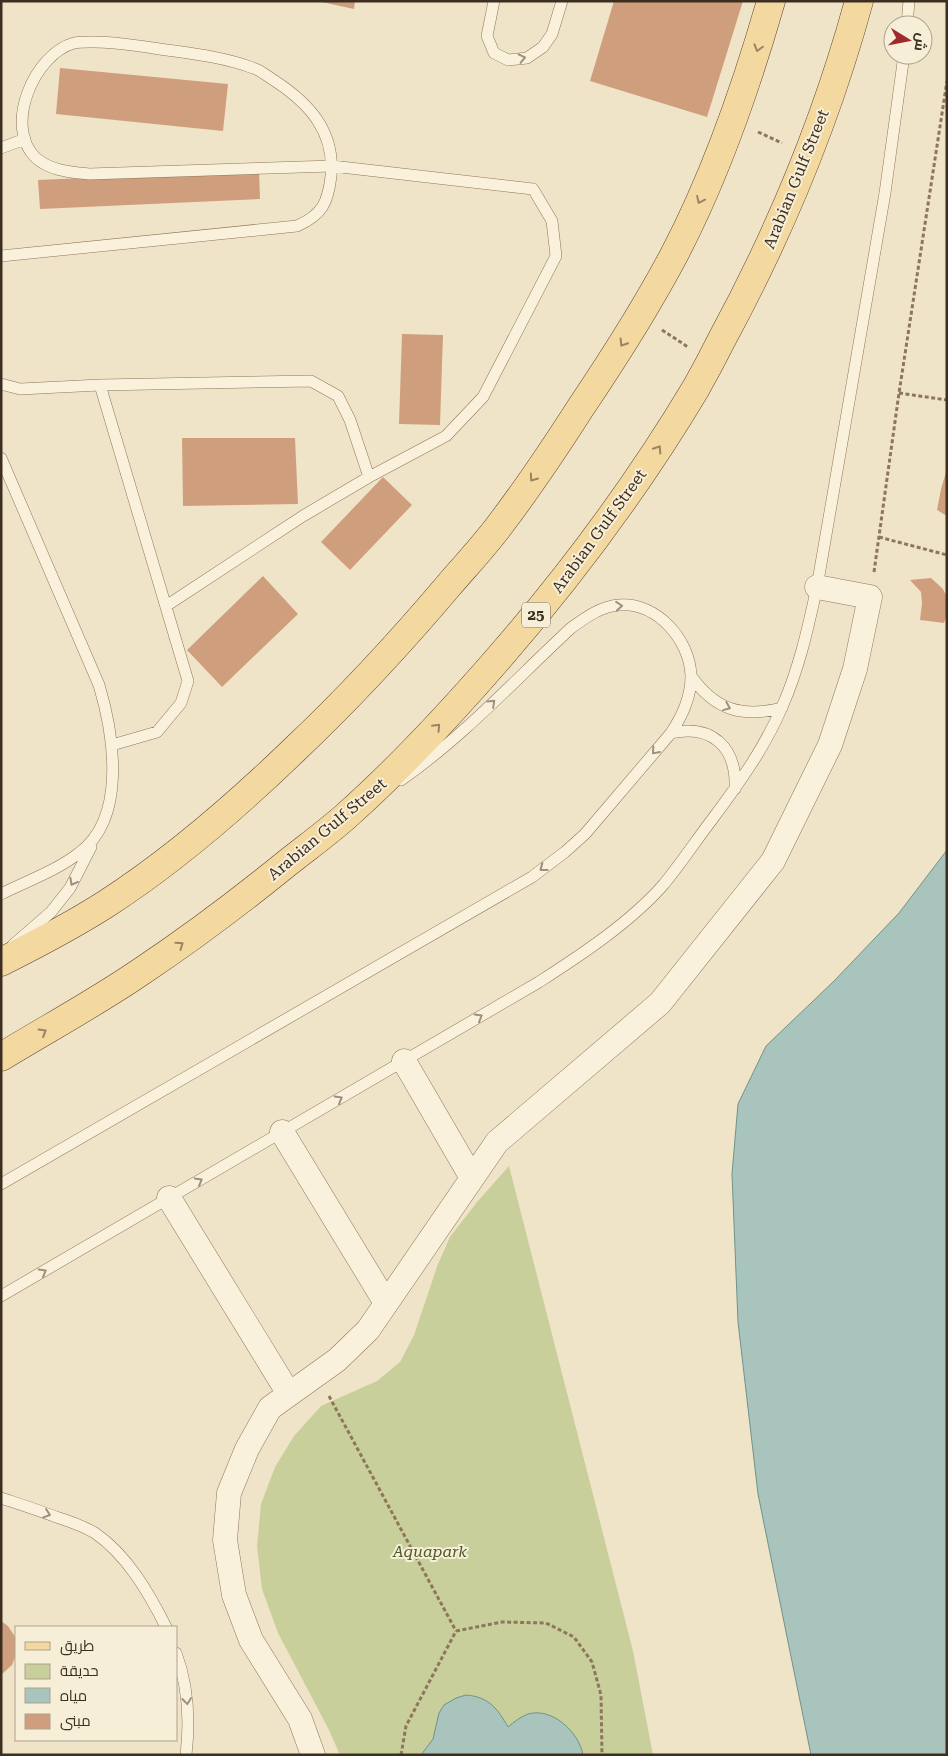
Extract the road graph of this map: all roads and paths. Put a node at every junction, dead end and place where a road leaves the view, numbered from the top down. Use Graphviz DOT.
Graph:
graph roads {
  1 [pos="494,1"];
  2 [pos="562,1"];
  3 [pos="772,1"];
  4 [pos="859,1"];
  5 [pos="909,1"];
  6 [pos="907,15"];
  7 [pos="903,65"];
  8 [pos="947,81"];
  9 [pos="733,121"];
  10 [pos="25,138"];
  11 [pos="1,148"];
  12 [pos="808,154"];
  13 [pos="332,166"];
  14 [pos="1,256"];
  15 [pos="640,317"];
  16 [pos="710,361"];
  17 [pos="1,384"];
  18 [pos="100,385"];
  19 [pos="899,392"];
  20 [pos="947,400"];
  21 [pos="1,458"];
  22 [pos="369,477"];
  23 [pos="879,537"];
  24 [pos="942,554"];
  25 [pos="947,555"];
  26 [pos="947,559"];
  27 [pos="817,587"];
  28 [pos="870,597"];
  29 [pos="166,606"];
  30 [pos="691,676"];
  31 [pos="782,708"];
  32 [pos="670,733"];
  33 [pos="112,745"];
  34 [pos="735,789"];
  35 [pos="343,818"];
  36 [pos="95,838"];
  37 [pos="1,894"];
  38 [pos="1,955"];
  39 [pos="1,962"];
  40 [pos="1,1057"];
  41 [pos="404,1061"];
  42 [pos="282,1132"];
  43 [pos="472,1178"];
  44 [pos="1,1184"];
  45 [pos="169,1198"];
  46 [pos="1,1296"];
  47 [pos="386,1304"];
  48 [pos="317,1374"];
  49 [pos="289,1394"];
  50 [pos="1,1498"];
  51 [pos="166,1626"];
  52 [pos="456,1631"];
  53 [pos="178,1661"];
  54 [pos="186,1755"];
  55 [pos="313,1755"];
  56 [pos="401,1755"];
  57 [pos="602,1755"];
  1 -- 2 [label="lane, one-way"];
  3 -- 9 [label="main road, one-way"];
  4 -- 12 [label="main road, Arabian Gulf Street / 25"];
  5 -- 6 [label="lane"];
  7 -- 27 [label="lane"];
  8 -- 19 [label="path"];
  9 -- 12 [label="path"];
  9 -- 15 [label="main road, one-way"];
  10 -- 11 [label="lane"];
  10 -- 13 [label="lane"];
  10 -- 13 [label="lane"];
  12 -- 16 [label="main road, Arabian Gulf Street / 25"];
  13 -- 14 [label="lane"];
  13 -- 22 [label="lane"];
  15 -- 16 [label="path"];
  15 -- 39 [label="main road, one-way"];
  35 -- 16 [label="main road, Arabian Gulf Street / 25, one-way"];
  17 -- 18 [label="lane"];
  18 -- 22 [label="lane"];
  18 -- 29 [label="lane"];
  19 -- 20 [label="path"];
  19 -- 23 [label="path"];
  21 -- 33 [label="lane"];
  22 -- 29 [label="lane"];
  23 -- 24 [label="path"];
  23 -- 28 [label="path"];
  24 -- 25 [label="path"];
  24 -- 26 [label="path"];
  27 -- 28 [label="street"];
  27 -- 31 [label="lane"];
  28 -- 43 [label="street"];
  29 -- 33 [label="lane"];
  30 -- 31 [label="lane, one-way"];
  30 -- 32 [label="lane"];
  35 -- 30 [label="lane, one-way"];
  31 -- 34 [label="lane"];
  32 -- 34 [label="lane"];
  32 -- 44 [label="lane, one-way"];
  33 -- 36 [label="lane"];
  41 -- 34 [label="lane, one-way"];
  40 -- 35 [label="main road, Arabian Gulf Street / 25, one-way"];
  36 -- 37 [label="lane"];
  36 -- 38 [label="lane, one-way"];
  42 -- 41 [label="lane, one-way"];
  41 -- 43 [label="street"];
  45 -- 42 [label="lane, one-way"];
  42 -- 47 [label="street"];
  43 -- 47 [label="street"];
  46 -- 45 [label="lane, one-way"];
  45 -- 49 [label="street"];
  47 -- 48 [label="street"];
  48 -- 49 [label="street"];
  48 -- 52 [label="path"];
  49 -- 55 [label="street"];
  50 -- 51 [label="lane, one-way"];
  52 -- 56 [label="path"];
  52 -- 57 [label="path"];
  53 -- 54 [label="lane, one-way"];
}
